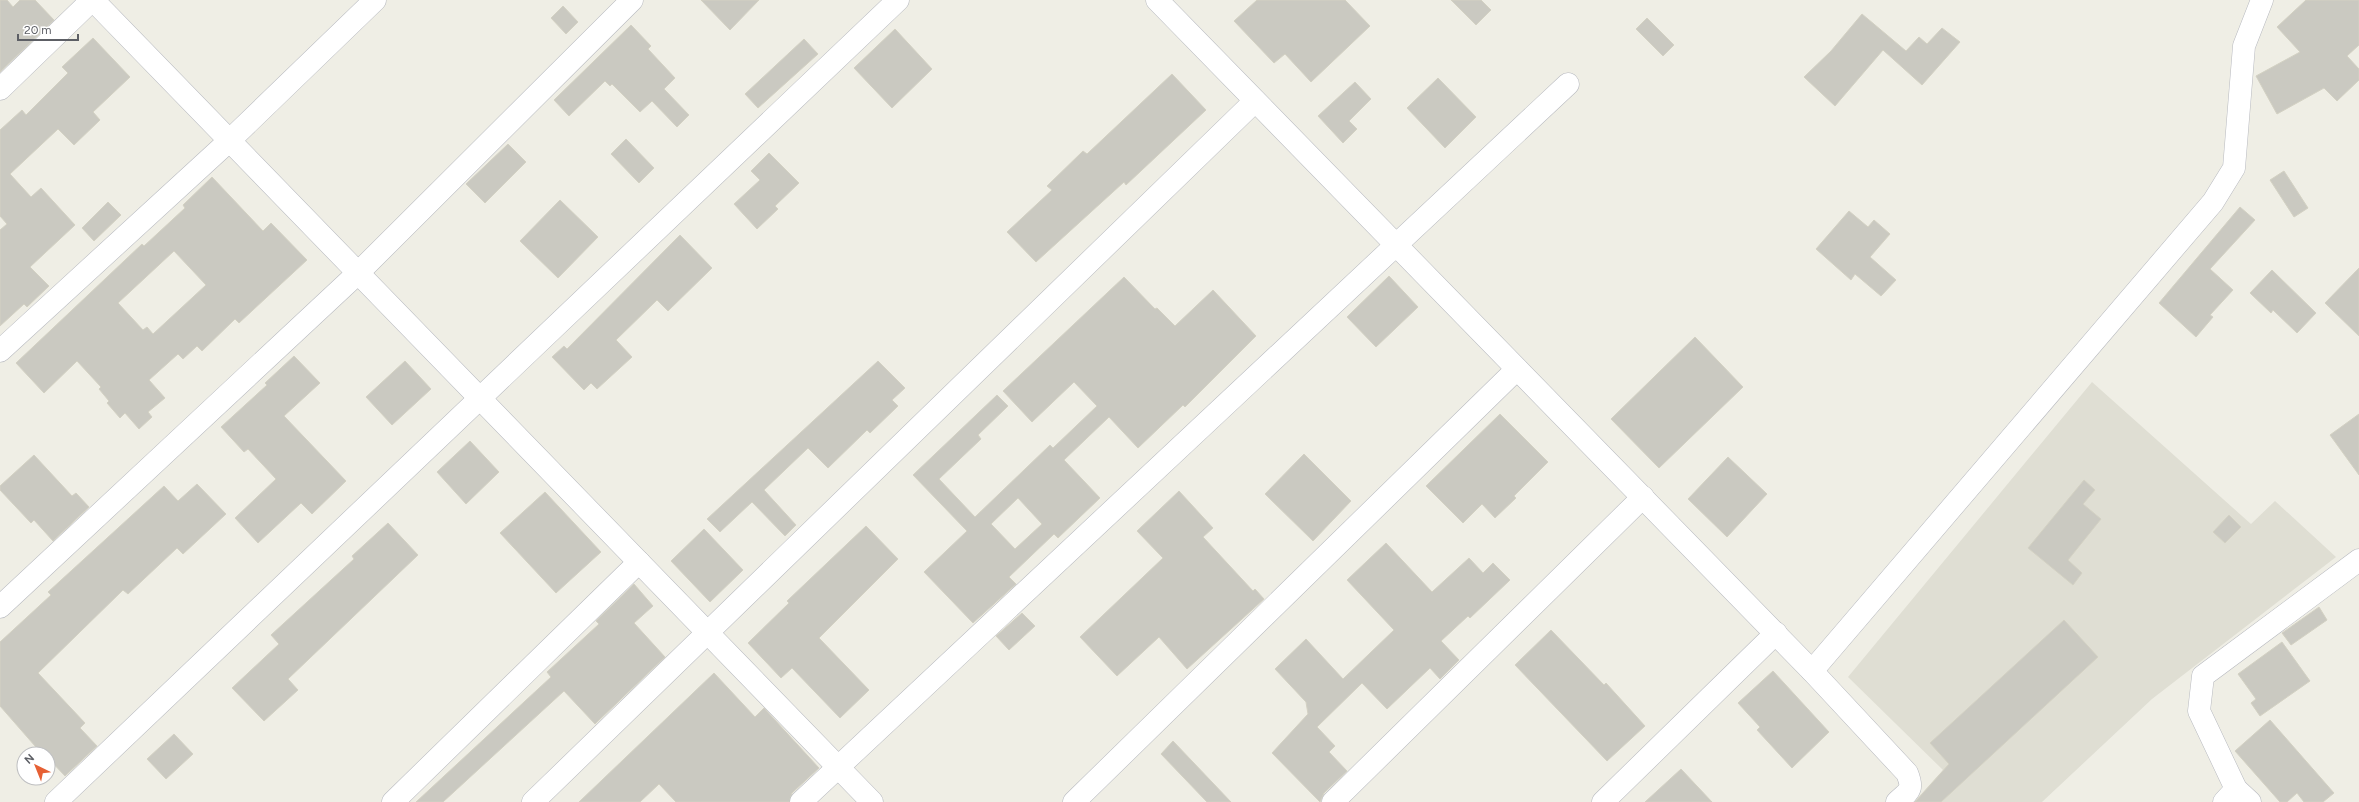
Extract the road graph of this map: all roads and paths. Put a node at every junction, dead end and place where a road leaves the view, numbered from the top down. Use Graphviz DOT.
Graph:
graph roads {
  1 [pos="92,0"];
  2 [pos="375,0"];
  3 [pos="632,0"];
  4 [pos="898,0"];
  5 [pos="1157,0"];
  6 [pos="2262,0"];
  7 [pos="1568,84"];
  8 [pos="0,89"];
  9 [pos="1255,102"];
  10 [pos="229,142"];
  11 [pos="1394,244"];
  12 [pos="358,274"];
  13 [pos="0,351"];
  14 [pos="1517,369"];
  15 [pos="479,397"];
  16 [pos="1643,497"];
  17 [pos="2359,560"];
  18 [pos="639,562"];
  19 [pos="0,607"];
  20 [pos="708,632"];
  21 [pos="1776,633"];
  22 [pos="1812,671"];
  23 [pos="838,767"];
  24 [pos="2237,798"];
  25 [pos="1899,801"];
  26 [pos="56,802"];
  27 [pos="393,802"];
  28 [pos="533,802"];
  29 [pos="801,802"];
  30 [pos="872,802"];
  31 [pos="1074,802"];
  32 [pos="1333,802"];
  33 [pos="1603,802"];
  1 -- 8 [label="street"];
  1 -- 10 [label="street"];
  2 -- 10 [label="street"];
  3 -- 12 [label="street"];
  4 -- 15 [label="street"];
  5 -- 9 [label="street"];
  6 -- 22 [label="street"];
  7 -- 11 [label="street"];
  9 -- 11 [label="street"];
  9 -- 20 [label="street"];
  10 -- 12 [label="street"];
  10 -- 13 [label="street"];
  11 -- 14 [label="street"];
  11 -- 23 [label="street"];
  12 -- 15 [label="street"];
  12 -- 19 [label="street"];
  14 -- 16 [label="street"];
  14 -- 31 [label="street"];
  15 -- 18 [label="street"];
  15 -- 26 [label="street"];
  16 -- 21 [label="street"];
  16 -- 32 [label="street"];
  17 -- 24 [label="street"];
  18 -- 20 [label="street"];
  18 -- 27 [label="street"];
  20 -- 23 [label="street"];
  20 -- 28 [label="street"];
  21 -- 22 [label="street"];
  21 -- 33 [label="street"];
  22 -- 25 [label="street"];
  23 -- 29 [label="street"];
  23 -- 30 [label="street"];
}
